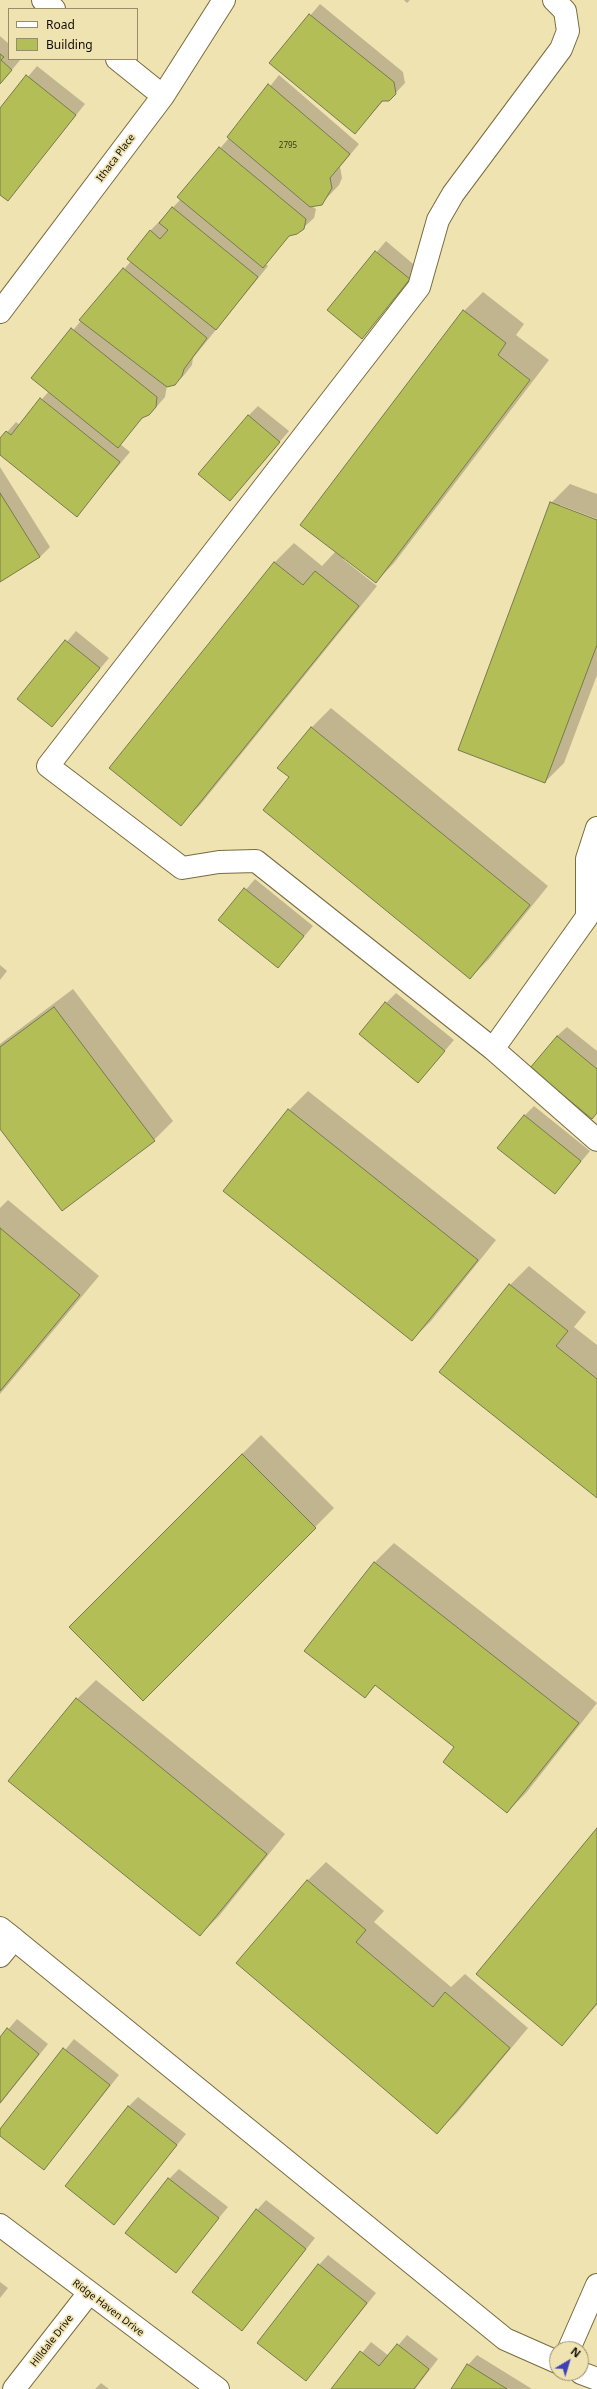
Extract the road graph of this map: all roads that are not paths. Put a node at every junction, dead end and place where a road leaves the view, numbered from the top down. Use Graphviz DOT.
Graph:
graph roads {
  1 [pos="43,0"];
  2 [pos="224,0"];
  3 [pos="554,0"];
  4 [pos="53,8"];
  5 [pos="118,60"];
  6 [pos="163,96"];
  7 [pos="0,312"];
  8 [pos="597,828"];
  9 [pos="493,1050"];
  10 [pos="597,1140"];
  11 [pos="7,1934"];
  12 [pos="0,1956"];
  13 [pos="0,2225"];
  14 [pos="597,2285"];
  15 [pos="89,2293"];
  16 [pos="572,2341"];
  17 [pos="549,2358"];
  18 [pos="14,2389"];
  19 [pos="218,2389"];
  1 -- 4 [label="street"];
  2 -- 6 [label="street, Ithaca Place"];
  3 -- 9 [label="street"];
  5 -- 6 [label="street"];
  6 -- 7 [label="street, Ithaca Place"];
  8 -- 9 [label="street"];
  9 -- 10 [label="street"];
  11 -- 12 [label="street"];
  11 -- 17 [label="street"];
  13 -- 15 [label="street, Ridge Haven Drive"];
  14 -- 16 [label="street"];
  15 -- 18 [label="street, Hilldale Drive"];
  15 -- 19 [label="street, Ridge Haven Drive"];
}
